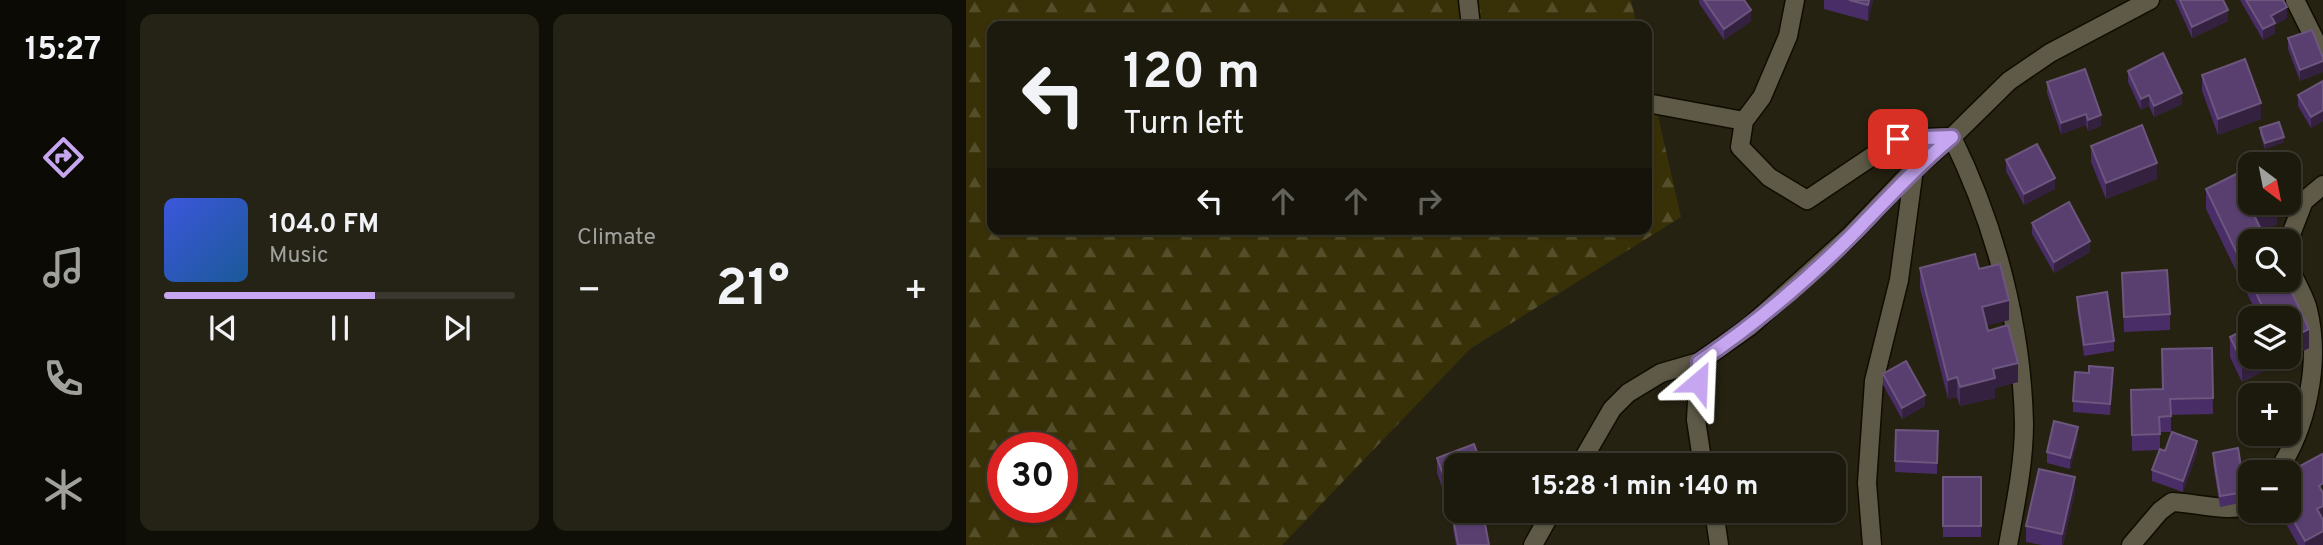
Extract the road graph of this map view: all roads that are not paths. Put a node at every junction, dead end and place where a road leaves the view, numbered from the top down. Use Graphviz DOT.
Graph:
graph roads {
  1 [pos="1468,0"];
  2 [pos="1795,0"];
  3 [pos="2151,0"];
  4 [pos="2295,0"];
  5 [pos="1470,21"];
  6 [pos="2323,56"];
  7 [pos="1652,104"];
  8 [pos="1744,121"];
  9 [pos="1952,137"];
  10 [pos="1914,169"];
  11 [pos="2323,185"];
  12 [pos="2293,229"];
  13 [pos="2300,292"];
  14 [pos="1699,362"];
  15 [pos="1587,453"];
  16 [pos="1701,453"];
  17 [pos="2285,460"];
  18 [pos="2238,508"];
  19 [pos="1545,523"];
  20 [pos="1715,523"];
  21 [pos="1532,545"];
  22 [pos="1718,545"];
  23 [pos="1872,545"];
  24 [pos="2008,545"];
  25 [pos="2131,545"];
  1 -- 5 [label="street"];
  2 -- 8 [label="street"];
  3 -- 9 [label="street"];
  4 -- 6 [label="street"];
  7 -- 8 [label="street"];
  8 -- 9 [label="street"];
  9 -- 10 [label="street"];
  9 -- 24 [label="street"];
  10 -- 14 [label="street"];
  10 -- 23 [label="street"];
  11 -- 12 [label="street"];
  13 -- 17 [label="street"];
  14 -- 15 [label="street"];
  14 -- 16 [label="street"];
  18 -- 25 [label="street"];
  19 -- 21 [label="street"];
  20 -- 22 [label="street"];
}
